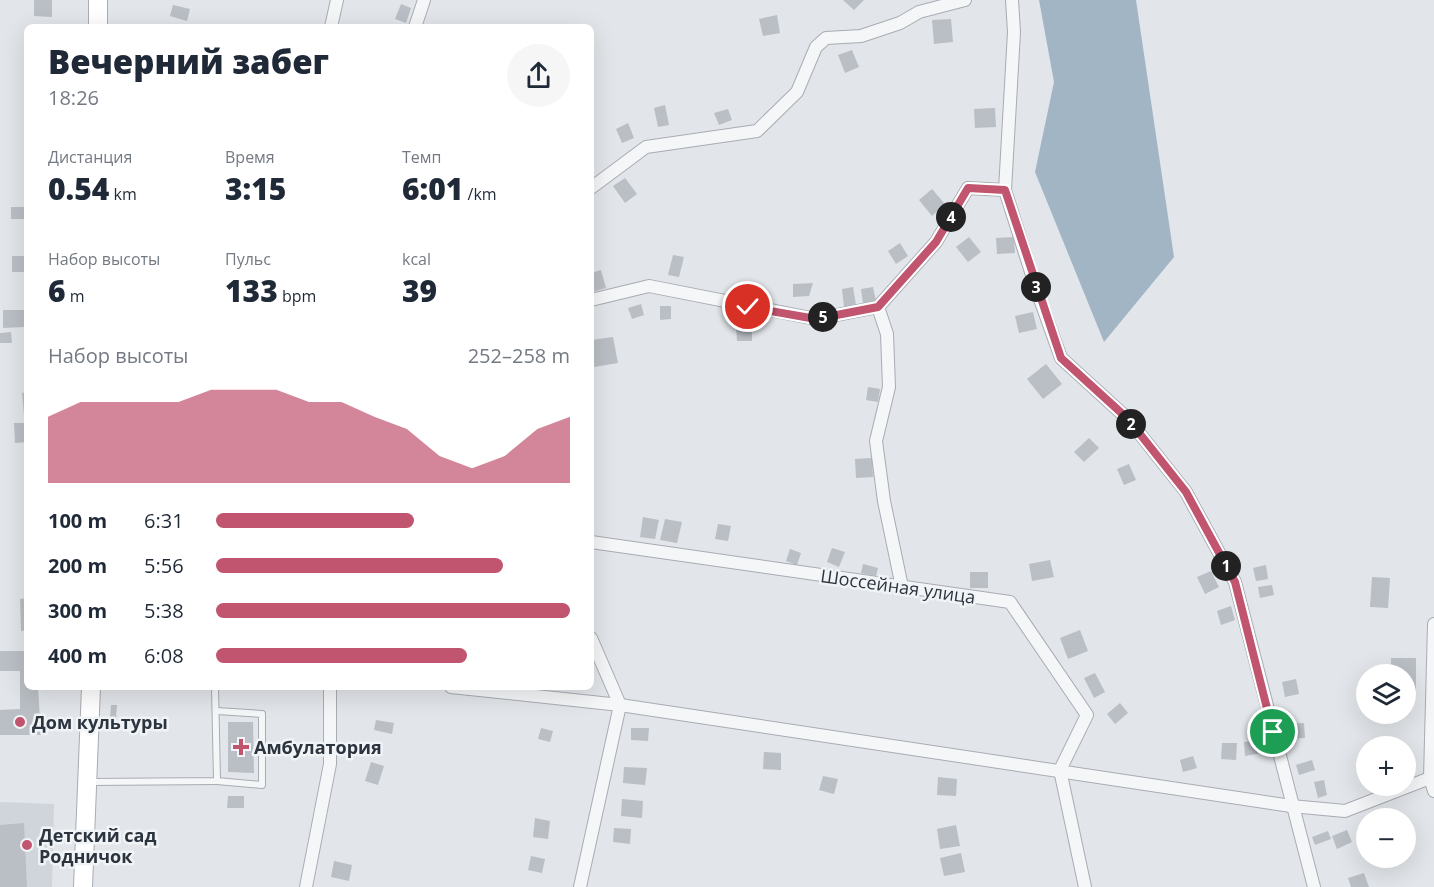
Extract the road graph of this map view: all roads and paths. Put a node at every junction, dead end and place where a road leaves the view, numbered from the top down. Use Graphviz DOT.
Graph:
graph roads {
  1 [pos="98,0"];
  2 [pos="337,0"];
  3 [pos="424,0"];
  4 [pos="965,0"];
  5 [pos="1012,0"];
  6 [pos="98,24"];
  7 [pos="332,24"];
  8 [pos="416,24"];
  9 [pos="594,186"];
  10 [pos="1005,190"];
  11 [pos="594,299"];
  12 [pos="878,307"];
  13 [pos="594,542"];
  14 [pos="902,586"];
  15 [pos="1434,624"];
  16 [pos="594,645"];
  17 [pos="91,690"];
  18 [pos="215,690"];
  19 [pos="330,690"];
  20 [pos="479,690"];
  21 [pos="620,705"];
  22 [pos="217,711"];
  23 [pos="1060,770"];
  24 [pos="1430,778"];
  25 [pos="217,781"];
  26 [pos="89,782"];
  27 [pos="1434,791"];
  28 [pos="1291,806"];
  29 [pos="83,887"];
  30 [pos="306,887"];
  31 [pos="580,887"];
  32 [pos="1085,887"];
  33 [pos="1314,887"];
  1 -- 6 [label="street"];
  2 -- 7 [label="street"];
  3 -- 8 [label="street"];
  4 -- 9 [label="street"];
  5 -- 10 [label="street"];
  10 -- 12 [label="street"];
  10 -- 28 [label="street"];
  11 -- 12 [label="street"];
  12 -- 14 [label="street"];
  13 -- 14 [label="street, Шоссейная улица"];
  14 -- 23 [label="street, Шоссейная улица"];
  15 -- 24 [label="street"];
  16 -- 21 [label="street"];
  17 -- 26 [label="street"];
  18 -- 22 [label="lane"];
  19 -- 30 [label="street"];
  20 -- 21 [label="street"];
  21 -- 23 [label="street"];
  21 -- 31 [label="street"];
  22 -- 25 [label="lane"];
  22 -- 25 [label="lane"];
  23 -- 28 [label="street"];
  23 -- 32 [label="street"];
  24 -- 27 [label="street"];
  24 -- 28 [label="street"];
  25 -- 26 [label="lane"];
  26 -- 29 [label="street"];
  28 -- 33 [label="street"];
}
